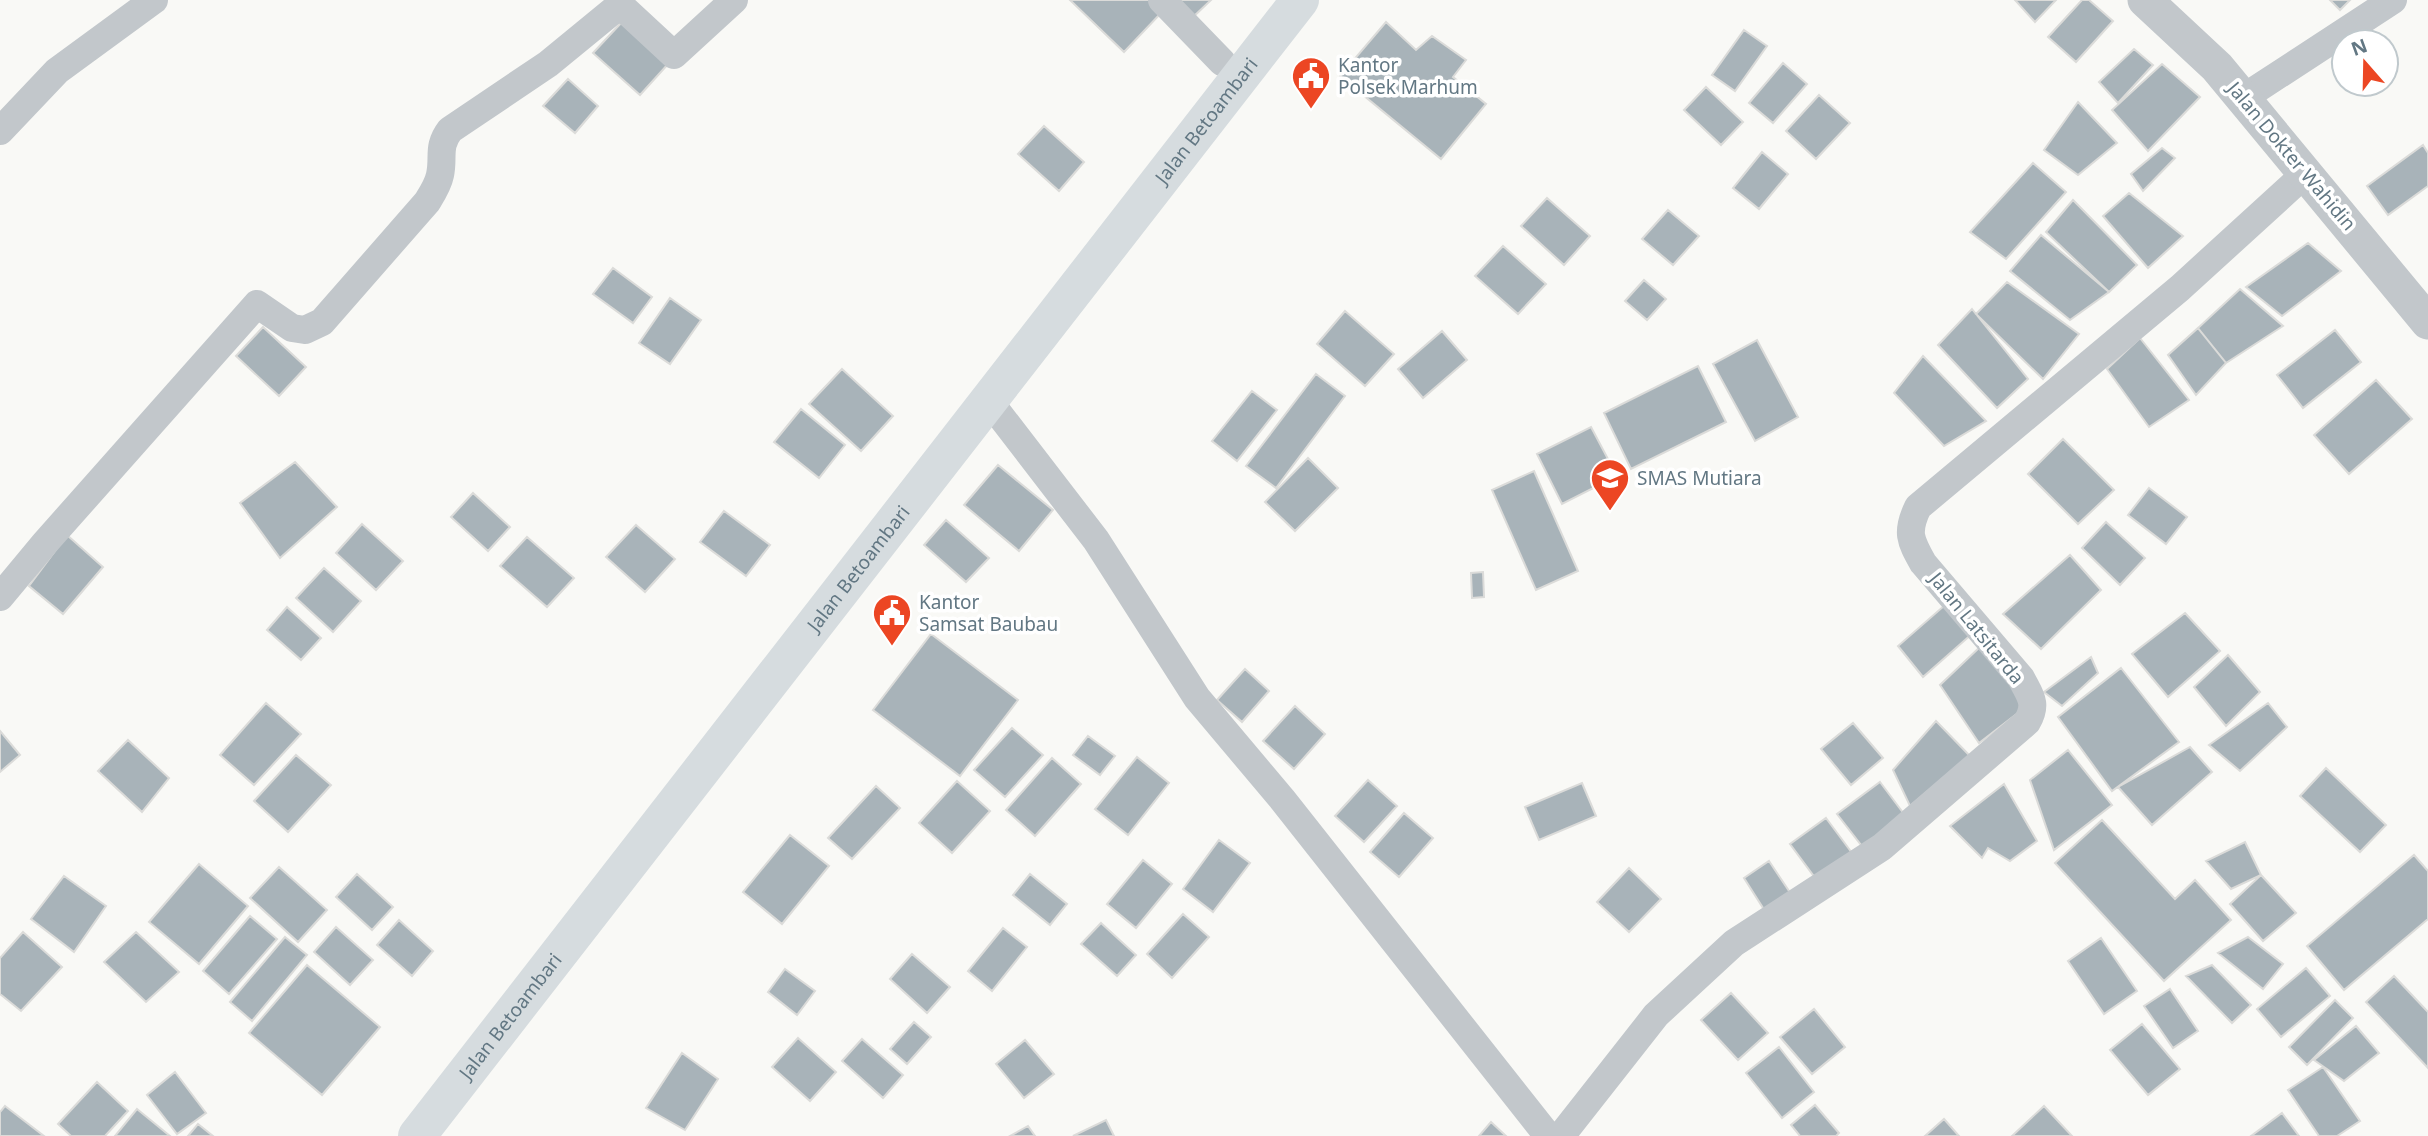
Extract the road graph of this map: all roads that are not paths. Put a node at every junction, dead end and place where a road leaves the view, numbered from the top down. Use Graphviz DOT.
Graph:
graph roads {
  1 [pos="154,0"];
  2 [pos="733,0"];
  3 [pos="1162,0"];
  4 [pos="1270,0"];
  5 [pos="1300,0"];
  6 [pos="2145,0"];
  7 [pos="2393,0"];
  8 [pos="1222,62"];
  9 [pos="2243,98"];
  10 [pos="0,131"];
  11 [pos="2306,173"];
  12 [pos="2427,319"];
  13 [pos="989,401"];
  14 [pos="0,597"];
  15 [pos="704,746"];
  16 [pos="388,1136"];
  17 [pos="417,1136"];
  18 [pos="1548,1136"];
  19 [pos="1561,1136"];
  1 -- 10 [label="street"];
  2 -- 14 [label="street"];
  3 -- 8 [label="street"];
  4 -- 8 [label="main road, Jalan Betoambari"];
  5 -- 13 [label="main road, Jalan Betoambari"];
  6 -- 9 [label="street, Jalan Dokter Wahidin"];
  7 -- 9 [label="street"];
  8 -- 15 [label="main road, Jalan Betoambari"];
  9 -- 11 [label="street, Jalan Dokter Wahidin"];
  11 -- 12 [label="street, Jalan Dokter Wahidin"];
  11 -- 19 [label="street, Jalan Latsitarda"];
  13 -- 15 [label="main road, Jalan Betoambari"];
  13 -- 18 [label="street"];
  15 -- 16 [label="main road, Jalan Betoambari"];
  15 -- 17 [label="main road, Jalan Betoambari"];
}
